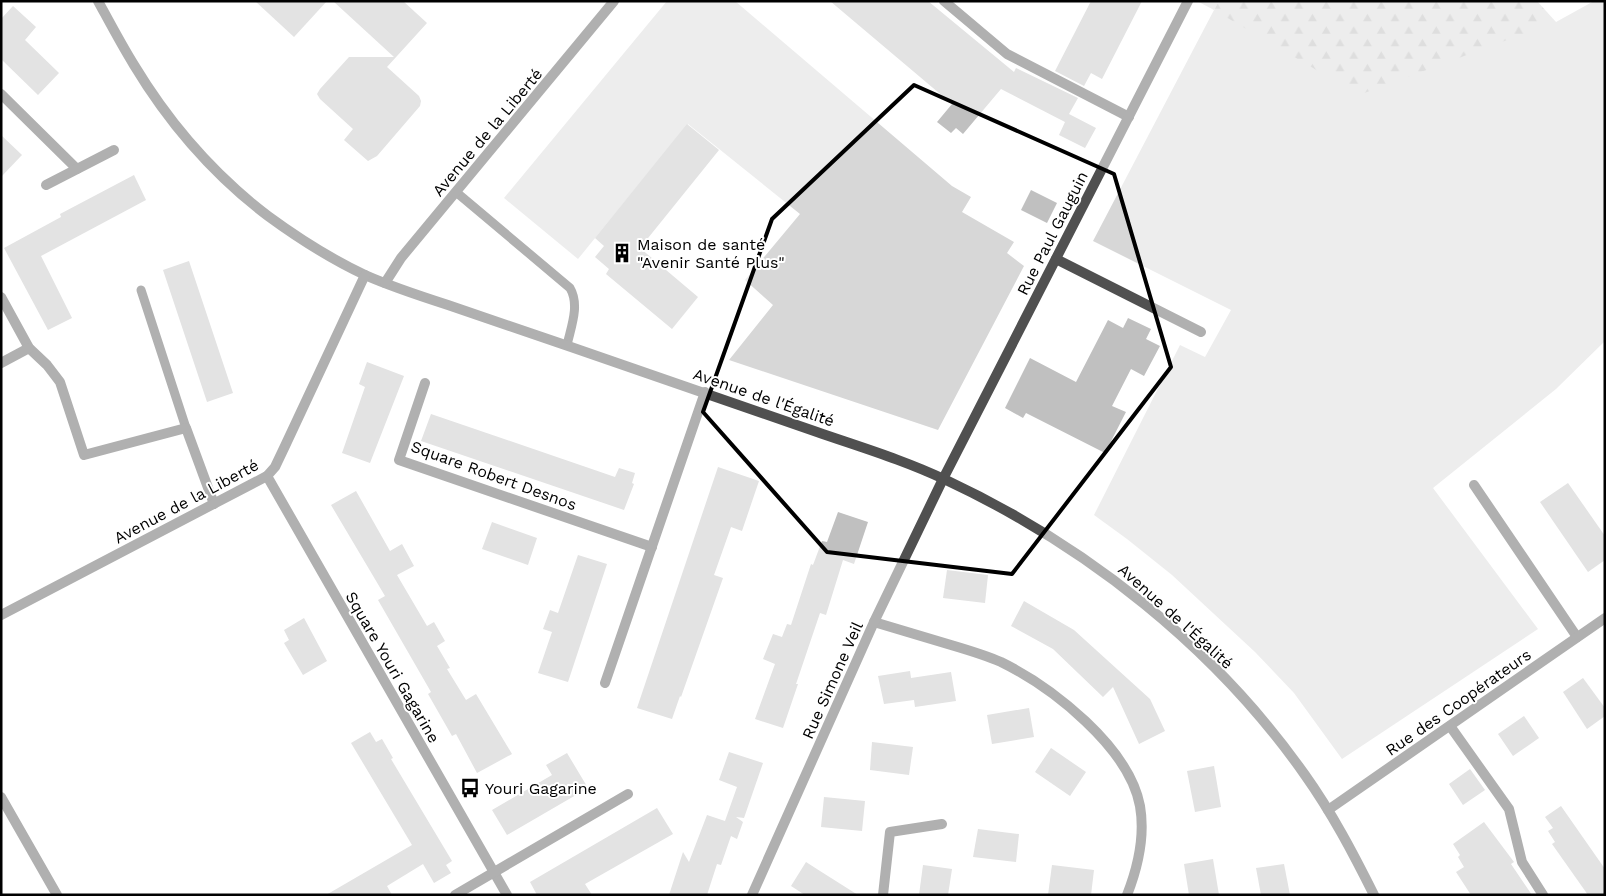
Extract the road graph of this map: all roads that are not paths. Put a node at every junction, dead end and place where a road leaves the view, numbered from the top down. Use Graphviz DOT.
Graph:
graph roads {
  1 [pos="98,1"];
  2 [pos="614,1"];
  3 [pos="944,1"];
  4 [pos="1188,1"];
  5 [pos="1,94"];
  6 [pos="1129,117"];
  7 [pos="114,150"];
  8 [pos="77,169"];
  9 [pos="46,185"];
  10 [pos="456,192"];
  11 [pos="1056,259"];
  12 [pos="365,275"];
  13 [pos="385,283"];
  14 [pos="141,290"];
  15 [pos="1,297"];
  16 [pos="1201,332"];
  17 [pos="567,345"];
  18 [pos="29,348"];
  19 [pos="1,363"];
  20 [pos="425,383"];
  21 [pos="705,392"];
  22 [pos="186,428"];
  23 [pos="267,476"];
  24 [pos="943,479"];
  25 [pos="1474,485"];
  26 [pos="214,504"];
  27 [pos="652,547"];
  28 [pos="1,615"];
  29 [pos="1605,618"];
  30 [pos="874,622"];
  31 [pos="1577,637"];
  32 [pos="605,683"];
  33 [pos="1450,726"];
  34 [pos="628,794"];
  35 [pos="1,797"];
  36 [pos="1328,810"];
  37 [pos="942,824"];
  38 [pos="494,872"];
  39 [pos="57,895"];
  40 [pos="455,895"];
  41 [pos="507,895"];
  42 [pos="752,895"];
  43 [pos="883,895"];
  44 [pos="1127,895"];
  45 [pos="1374,895"];
  46 [pos="1543,895"];
  1 -- 12 [label="street, Avenue de l'Égalité"];
  2 -- 10 [label="street, Avenue de la Liberté"];
  3 -- 6 [label="street"];
  4 -- 6 [label="street, Rue Paul Gauguin"];
  5 -- 8 [label="street"];
  6 -- 11 [label="street, Rue Paul Gauguin"];
  7 -- 8 [label="street"];
  8 -- 9 [label="street"];
  10 -- 13 [label="street, Avenue de la Liberté"];
  10 -- 17 [label="lane"];
  11 -- 16 [label="street"];
  11 -- 24 [label="street, Rue Paul Gauguin"];
  12 -- 13 [label="street, Avenue de l'Égalité"];
  12 -- 23 [label="street, Avenue de la Liberté"];
  13 -- 17 [label="street, Avenue de l'Égalité"];
  14 -- 22 [label="lane"];
  15 -- 18 [label="street"];
  17 -- 21 [label="street, Avenue de l'Égalité"];
  18 -- 19 [label="street"];
  18 -- 22 [label="street"];
  20 -- 27 [label="street, Square Robert Desnos"];
  21 -- 24 [label="street, Avenue de l'Égalité"];
  21 -- 27 [label="street"];
  22 -- 26 [label="street"];
  23 -- 26 [label="street, Avenue de la Liberté"];
  23 -- 38 [label="street, Square Youri Gagarine"];
  24 -- 30 [label="street, Rue Simone Veil"];
  24 -- 36 [label="street, Avenue de l'Égalité"];
  25 -- 31 [label="street"];
  26 -- 28 [label="street, Avenue de la Liberté"];
  27 -- 32 [label="street"];
  29 -- 31 [label="street, Rue des Coopérateurs"];
  30 -- 42 [label="street, Rue Simone Veil"];
  30 -- 44 [label="street"];
  31 -- 33 [label="street, Rue des Coopérateurs"];
  33 -- 36 [label="street, Rue des Coopérateurs"];
  33 -- 46 [label="street"];
  34 -- 38 [label="street"];
  35 -- 39 [label="street"];
  36 -- 45 [label="street, Avenue de l'Égalité"];
  37 -- 43 [label="street"];
  38 -- 40 [label="street"];
  38 -- 41 [label="street, Square Youri Gagarine"];
}
